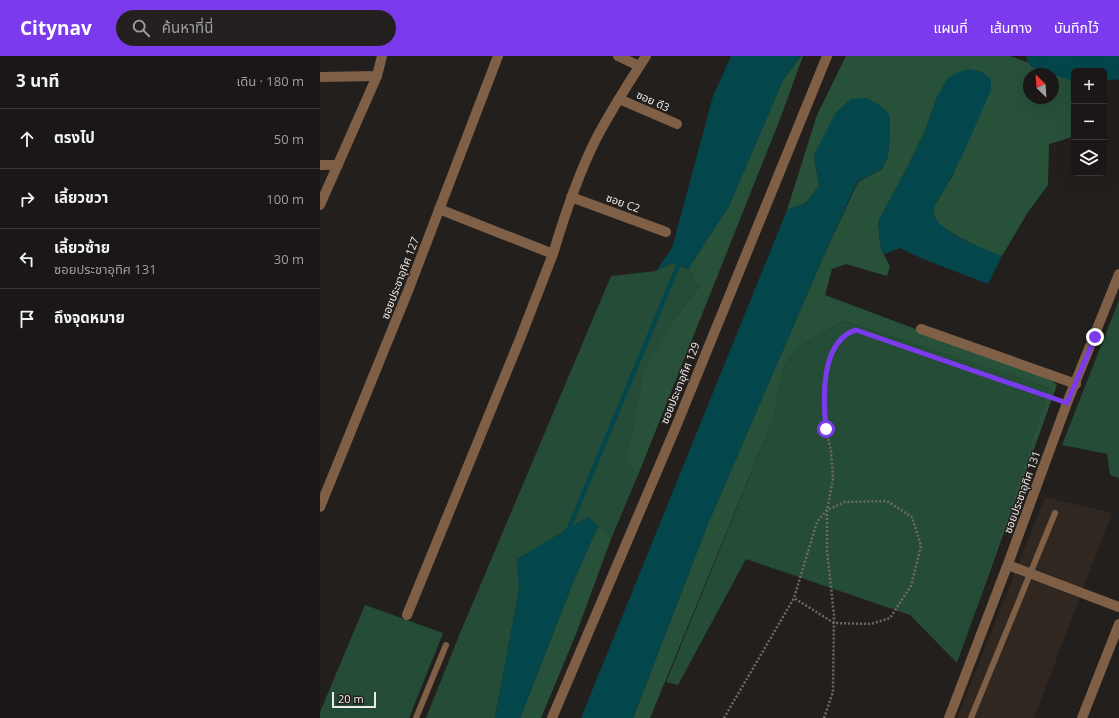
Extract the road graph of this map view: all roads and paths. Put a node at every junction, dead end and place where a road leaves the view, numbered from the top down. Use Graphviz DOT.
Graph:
graph roads {
  1 [pos="382,56"];
  2 [pos="498,56"];
  3 [pos="618,56"];
  4 [pos="646,56"];
  5 [pos="827,56"];
  6 [pos="639,66"];
  7 [pos="377,76"];
  8 [pos="320,77"];
  9 [pos="619,99"];
  10 [pos="677,124"];
  11 [pos="320,165"];
  12 [pos="338,165"];
  13 [pos="571,197"];
  14 [pos="320,205"];
  15 [pos="439,209"];
  16 [pos="666,232"];
  17 [pos="552,254"];
  18 [pos="1119,274"];
  19 [pos="921,328"];
  20 [pos="1076,384"];
  21 [pos="1067,403"];
  22 [pos="320,507"];
  23 [pos="827,510"];
  24 [pos="1055,513"];
  25 [pos="1008,565"];
  26 [pos="1031,574"];
  27 [pos="794,598"];
  28 [pos="1119,607"];
  29 [pos="407,615"];
  30 [pos="834,623"];
  31 [pos="1119,624"];
  32 [pos="446,645"];
  33 [pos="416,718"];
  34 [pos="552,718"];
  35 [pos="724,718"];
  36 [pos="824,718"];
  37 [pos="949,718"];
  38 [pos="971,718"];
  39 [pos="1082,718"];
  1 -- 7 [label="street"];
  2 -- 15 [label="street, ซอยประชาอุทิศ 127"];
  3 -- 6 [label="street"];
  4 -- 6 [label="street"];
  5 -- 34 [label="street, ซอยประชาอุทิศ 129"];
  6 -- 9 [label="street"];
  7 -- 8 [label="street"];
  7 -- 12 [label="street"];
  9 -- 10 [label="street, ซอย ดี3"];
  9 -- 13 [label="street"];
  11 -- 12 [label="street"];
  12 -- 14 [label="street"];
  13 -- 16 [label="street, ซอย C2"];
  13 -- 17 [label="street"];
  15 -- 17 [label="street"];
  15 -- 22 [label="street, ซอยประชาอุทิศ 127"];
  17 -- 29 [label="street"];
  18 -- 20 [label="street, ซอยประชาอุทิศ 131"];
  19 -- 20 [label="street"];
  20 -- 21 [label="street, ซอยประชาอุทิศ 131"];
  21 -- 23 [label="path"];
  21 -- 25 [label="street, ซอยประชาอุทิศ 131"];
  23 -- 27 [label="path"];
  23 -- 30 [label="path"];
  23 -- 30 [label="path"];
  24 -- 26 [label="lane"];
  25 -- 26 [label="street"];
  25 -- 37 [label="street, ซอยประชาอุทิศ 131"];
  26 -- 28 [label="street"];
  26 -- 38 [label="lane"];
  27 -- 30 [label="path"];
  27 -- 35 [label="path"];
  30 -- 36 [label="path"];
  31 -- 39 [label="street"];
  32 -- 33 [label="lane"];
}
